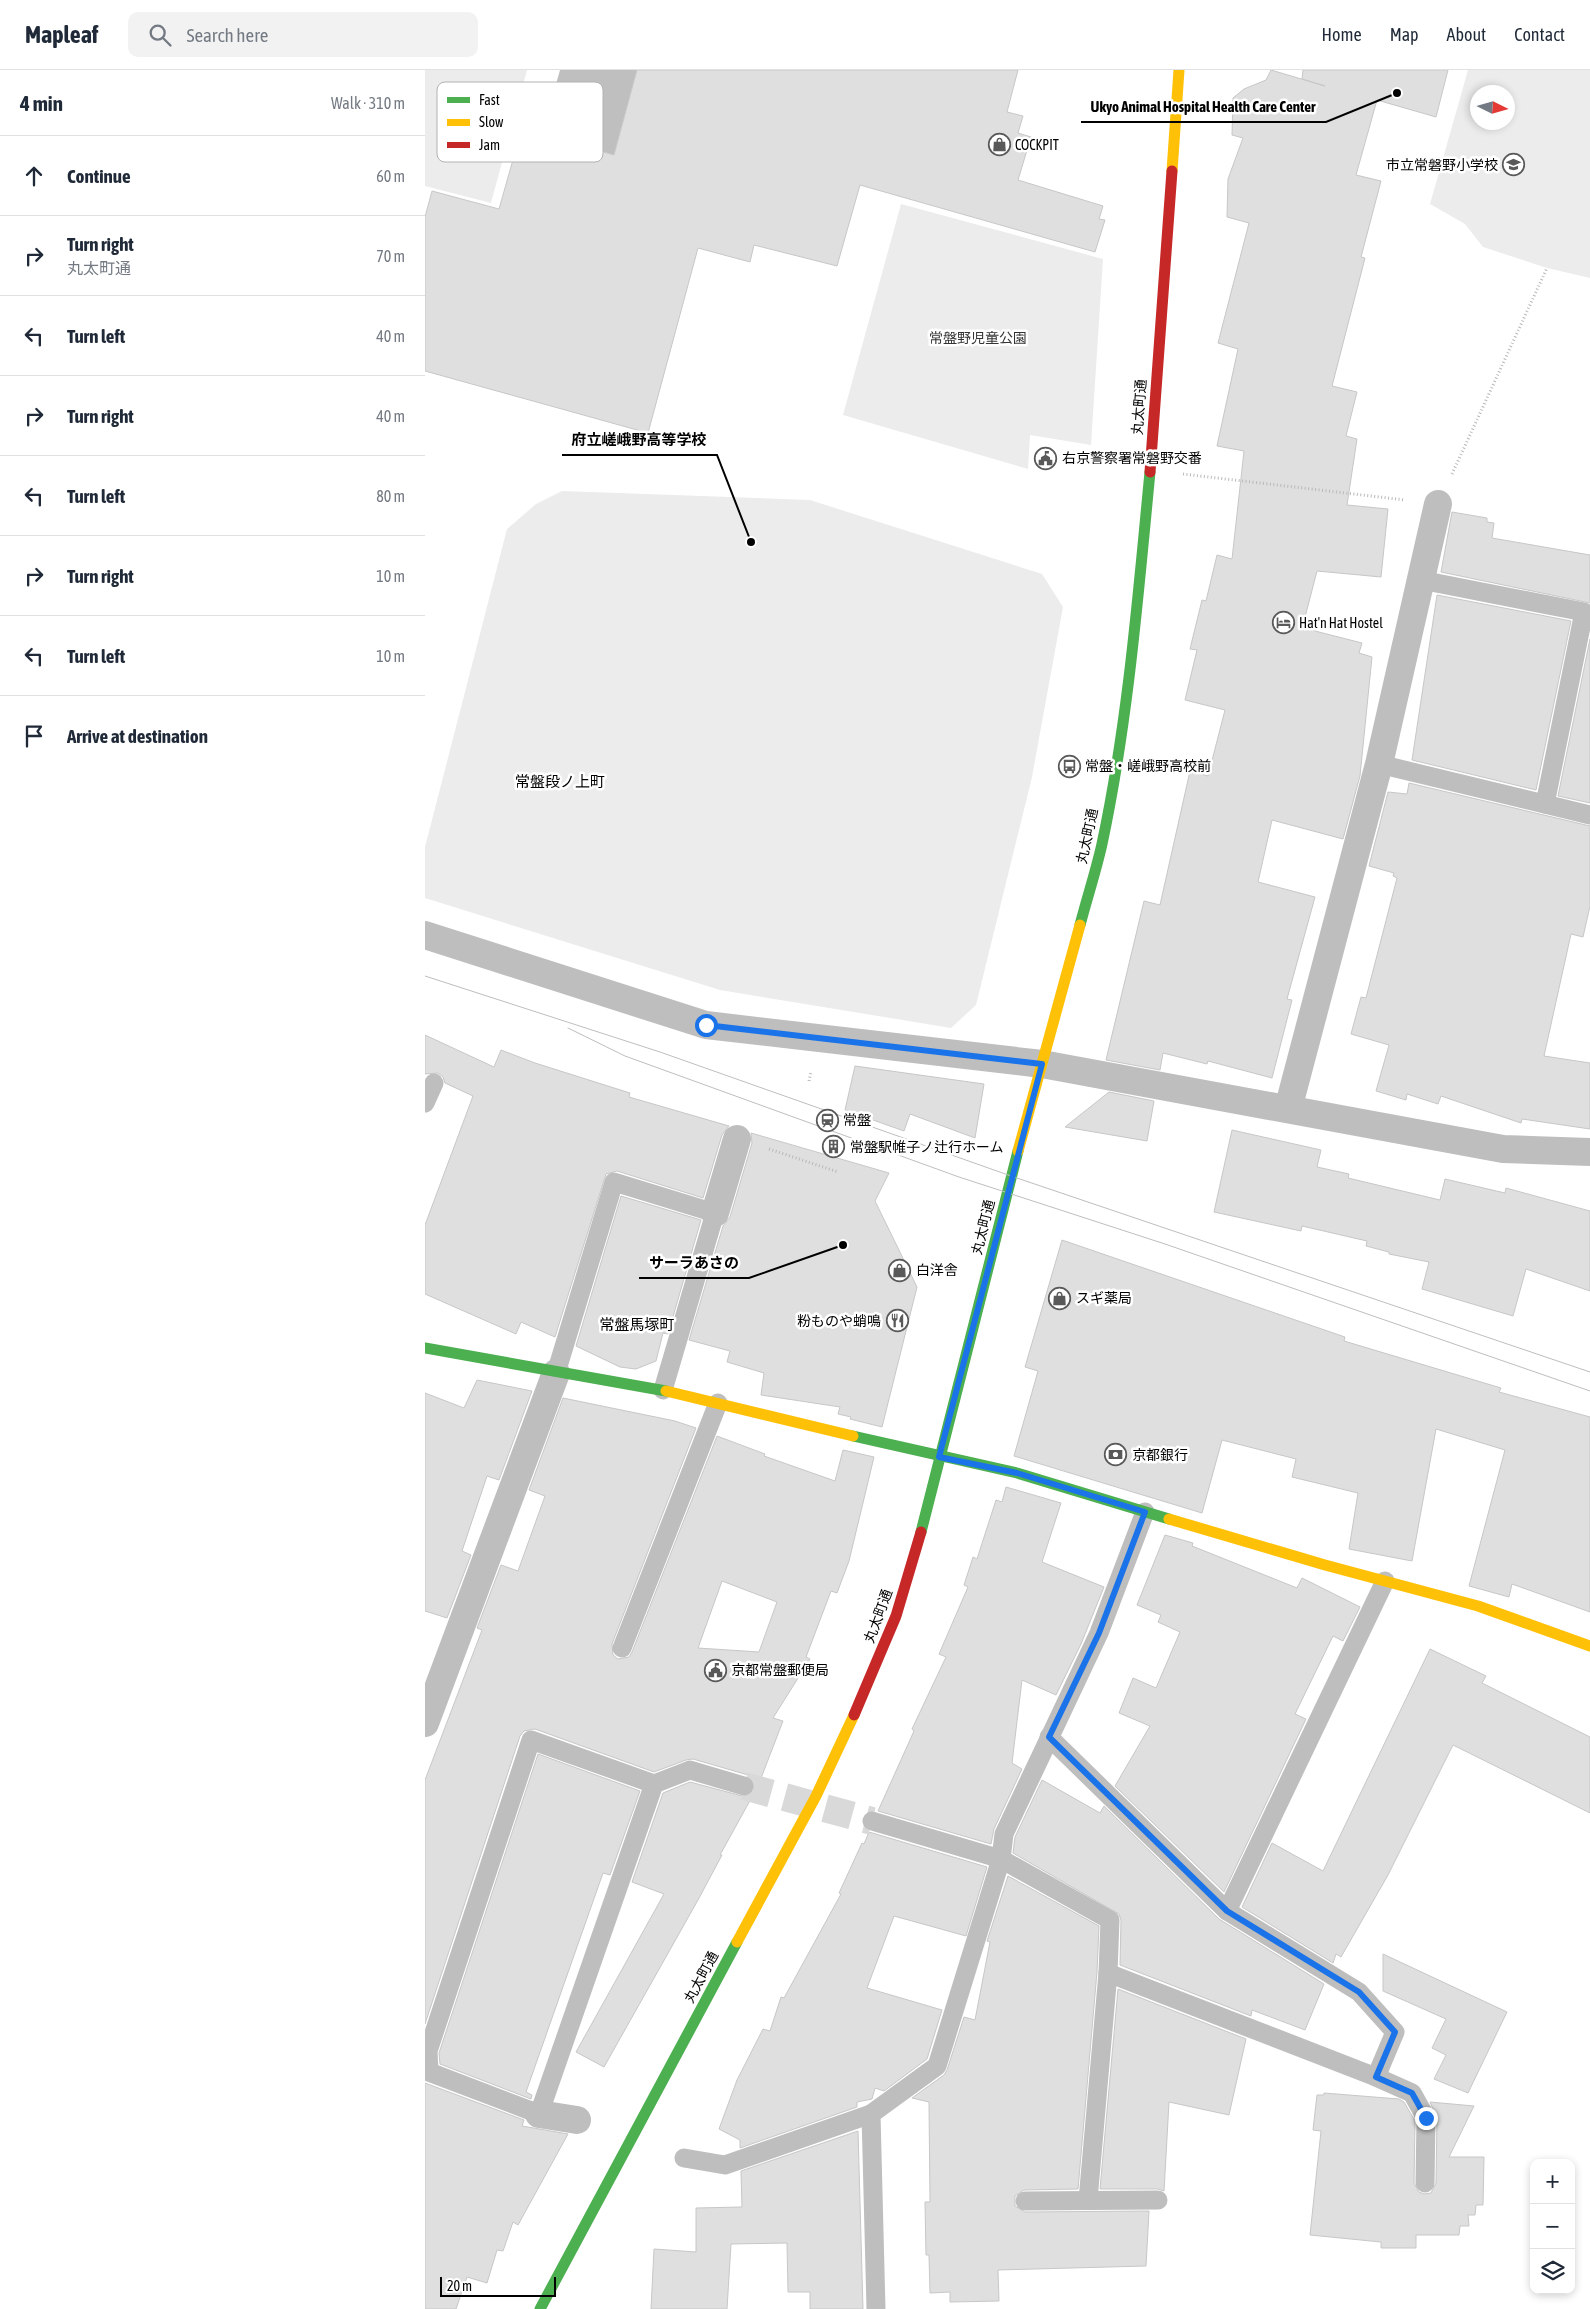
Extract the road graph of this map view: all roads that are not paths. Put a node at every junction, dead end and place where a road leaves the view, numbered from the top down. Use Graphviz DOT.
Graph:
graph roads {
  1 [pos="1179,70"];
  2 [pos="1438,504"];
  3 [pos="1421,580"];
  4 [pos="1379,764"];
  5 [pos="1545,804"];
  6 [pos="1590,815"];
  7 [pos="425,935"];
  8 [pos="1042,1064"];
  9 [pos="434,1083"];
  10 [pos="425,1103"];
  11 [pos="1288,1109"];
  12 [pos="737,1138"];
  13 [pos="1590,1152"];
  14 [pos="715,1213"];
  15 [pos="425,1348"];
  16 [pos="556,1372"];
  17 [pos="663,1390"];
  18 [pos="718,1403"];
  19 [pos="939,1457"];
  20 [pos="1145,1512"];
  21 [pos="1385,1581"];
  22 [pos="1590,1646"];
  23 [pos="622,1648"];
  24 [pos="430,1696"];
  25 [pos="425,1723"];
  26 [pos="1049,1737"];
  27 [pos="654,1784"];
  28 [pos="744,1786"];
  29 [pos="872,1821"];
  30 [pos="1001,1859"];
  31 [pos="1227,1911"];
  32 [pos="1108,1973"];
  33 [pos="427,2050"];
  34 [pos="427,2077"];
  35 [pos="1376,2077"];
  36 [pos="539,2114"];
  37 [pos="871,2114"];
  38 [pos="577,2120"];
  39 [pos="683,2158"];
  40 [pos="1425,2183"];
  41 [pos="1088,2200"];
  42 [pos="1158,2200"];
  43 [pos="1025,2202"];
  44 [pos="540,2309"];
  45 [pos="877,2309"];
  1 -- 8 [label="main road, 丸太町通"];
  2 -- 3 [label="street"];
  3 -- 4 [label="street"];
  3 -- 5 [label="lane"];
  4 -- 5 [label="lane"];
  4 -- 11 [label="street"];
  5 -- 6 [label="lane"];
  7 -- 8 [label="street"];
  8 -- 11 [label="street"];
  8 -- 19 [label="main road, 丸太町通"];
  9 -- 10 [label="lane"];
  11 -- 13 [label="street"];
  12 -- 14 [label="street"];
  14 -- 16 [label="lane"];
  14 -- 17 [label="lane"];
  15 -- 16 [label="main road"];
  16 -- 17 [label="main road"];
  16 -- 24 [label="street"];
  17 -- 18 [label="main road"];
  18 -- 19 [label="main road"];
  18 -- 23 [label="lane"];
  19 -- 20 [label="main road"];
  19 -- 44 [label="main road, 丸太町通"];
  20 -- 21 [label="main road"];
  20 -- 26 [label="lane"];
  21 -- 22 [label="main road"];
  21 -- 31 [label="lane"];
  24 -- 25 [label="street"];
  26 -- 30 [label="lane"];
  26 -- 31 [label="lane"];
  27 -- 28 [label="lane"];
  27 -- 33 [label="lane"];
  27 -- 36 [label="lane"];
  29 -- 30 [label="lane"];
  30 -- 32 [label="lane"];
  30 -- 37 [label="lane"];
  31 -- 35 [label="lane"];
  32 -- 35 [label="lane"];
  32 -- 41 [label="lane"];
  33 -- 34 [label="lane"];
  34 -- 36 [label="lane"];
  35 -- 40 [label="lane"];
  36 -- 38 [label="street"];
  37 -- 39 [label="lane"];
  37 -- 45 [label="lane"];
  41 -- 42 [label="lane"];
  41 -- 43 [label="lane"];
}
